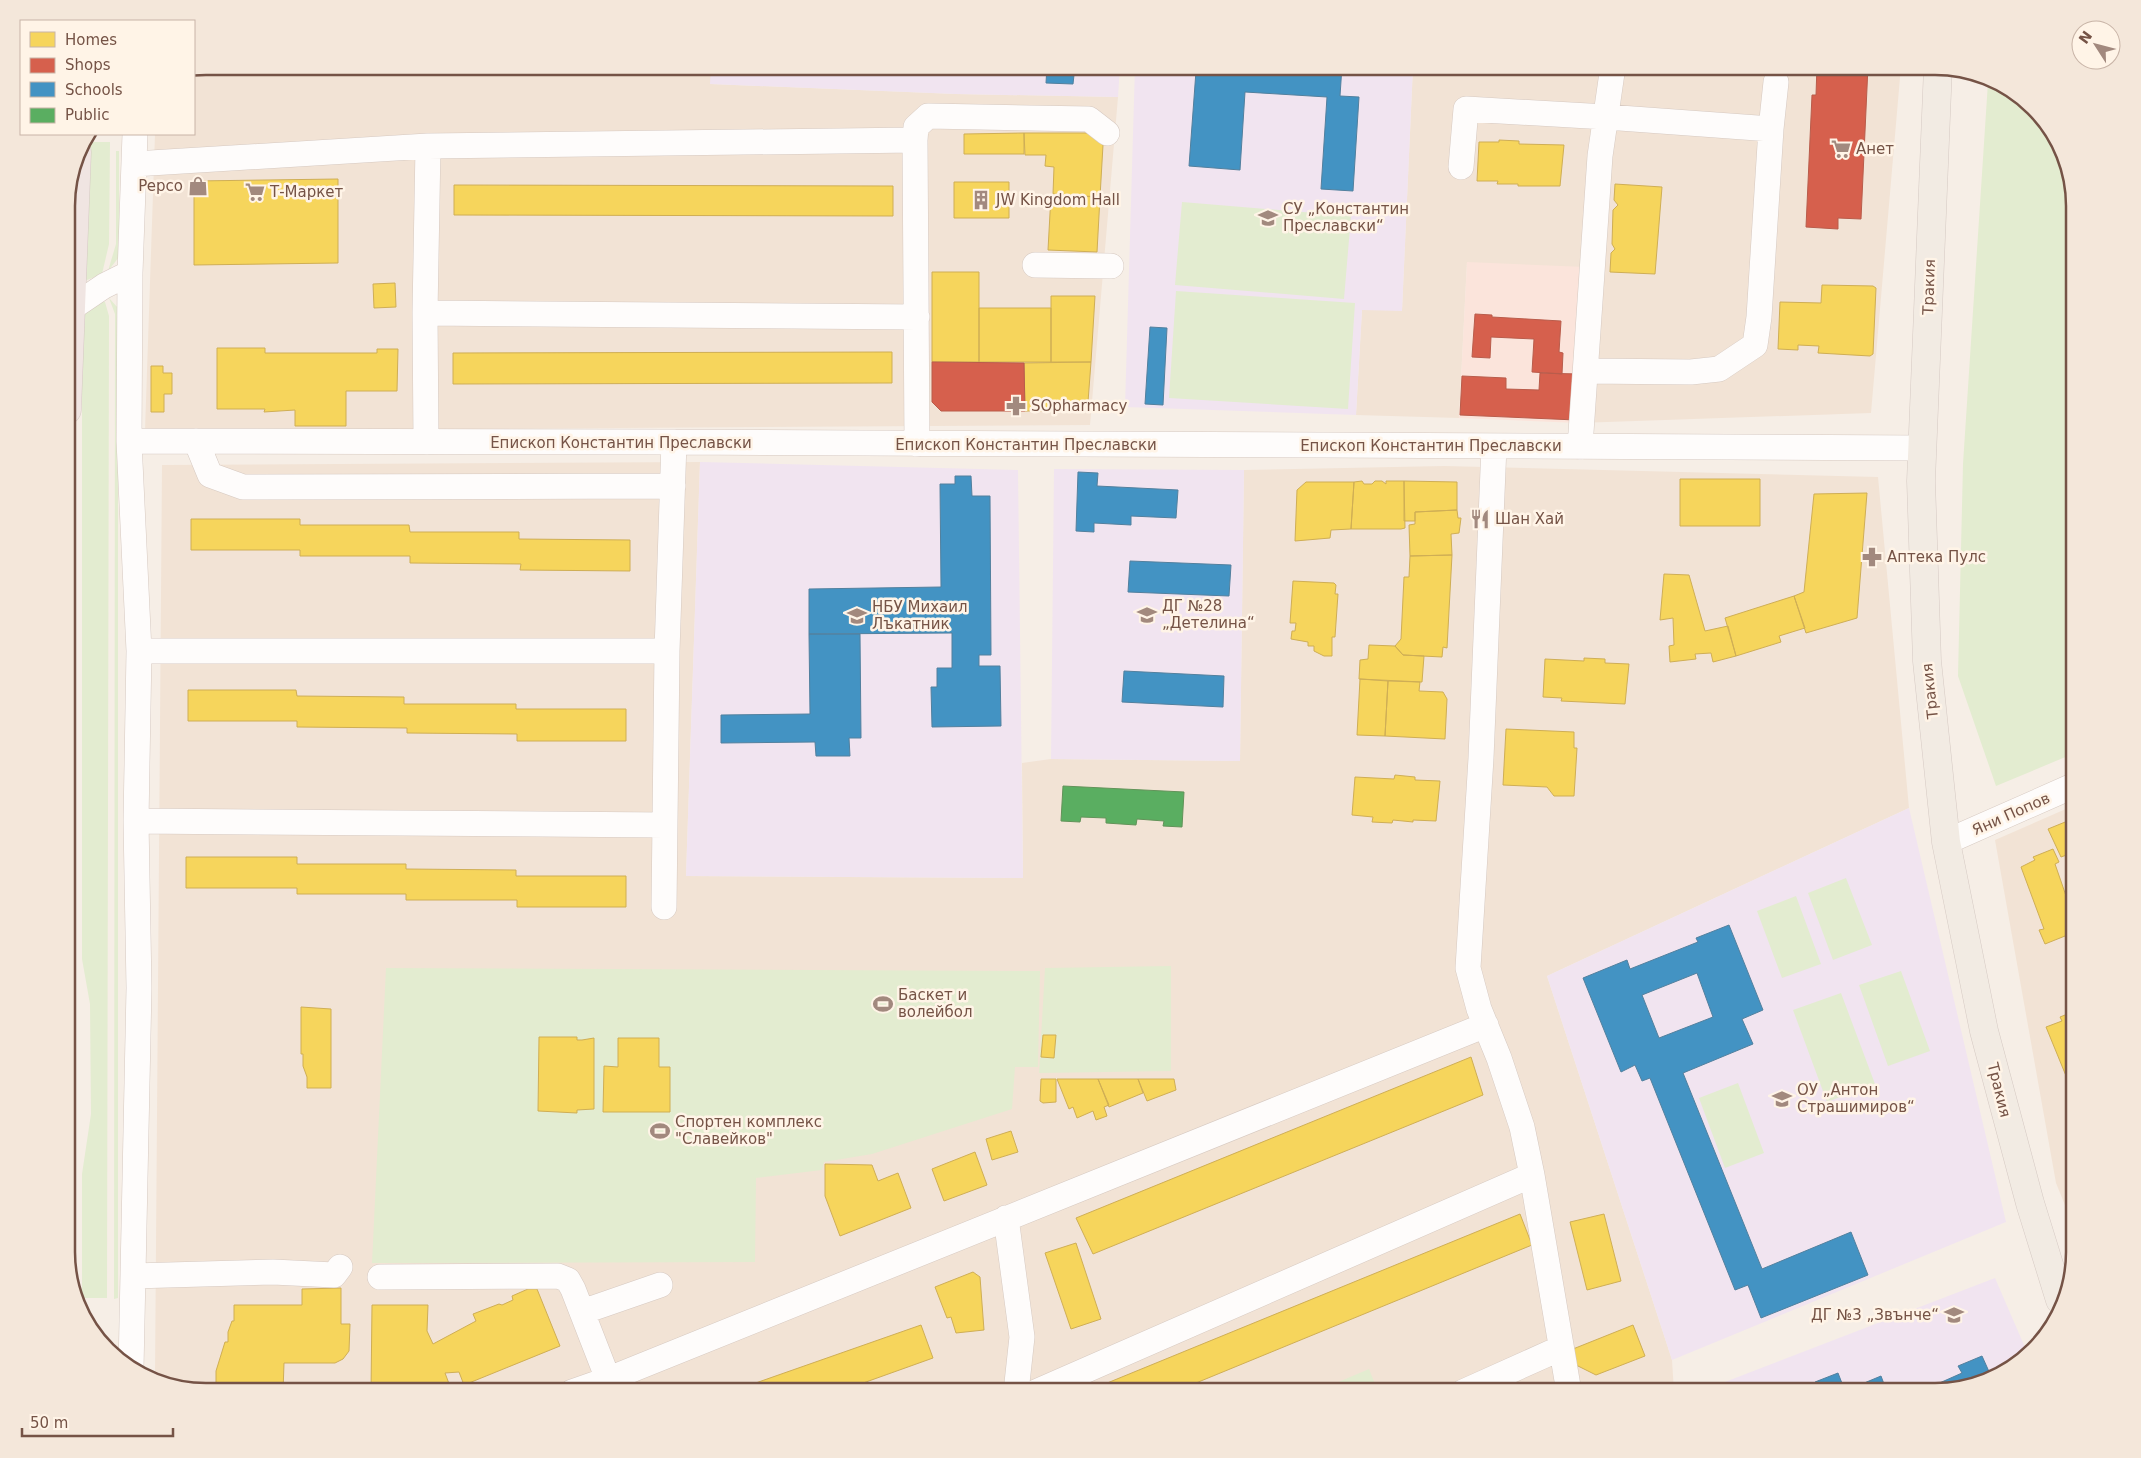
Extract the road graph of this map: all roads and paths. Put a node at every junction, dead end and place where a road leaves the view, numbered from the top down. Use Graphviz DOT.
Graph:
graph roads {
  1 [pos="1612,75"];
  2 [pos="1938,75"];
  3 [pos="1776,82"];
  4 [pos="1606,117"];
  5 [pos="1770,129"];
  6 [pos="1107,133"];
  7 [pos="135,135"];
  8 [pos="914,140"];
  9 [pos="428,146"];
  10 [pos="134,164"];
  11 [pos="1461,167"];
  12 [pos="1034,265"];
  13 [pos="1110,266"];
  14 [pos="130,273"];
  15 [pos="75,306"];
  16 [pos="425,313"];
  17 [pos="917,317"];
  18 [pos="1586,371"];
  19 [pos="130,441"];
  20 [pos="196,441"];
  21 [pos="426,442"];
  22 [pos="674,442"];
  23 [pos="917,444"];
  24 [pos="1494,446"];
  25 [pos="1580,447"];
  26 [pos="1923,448"];
  27 [pos="673,486"];
  28 [pos="138,651"];
  29 [pos="667,651"];
  30 [pos="2066,789"];
  31 [pos="136,821"];
  32 [pos="665,825"];
  33 [pos="1946,842"];
  34 [pos="664,907"];
  35 [pos="1486,1025"];
  36 [pos="1532,1175"];
  37 [pos="1006,1218"];
  38 [pos="340,1267"];
  39 [pos="133,1276"];
  40 [pos="380,1277"];
  41 [pos="660,1285"];
  42 [pos="2059,1295"];
  43 [pos="582,1312"];
  44 [pos="1561,1348"];
  45 [pos="131,1360"];
  46 [pos="610,1383"];
  47 [pos="616,1383"];
  48 [pos="1017,1383"];
  49 [pos="1057,1383"];
  50 [pos="1483,1383"];
  51 [pos="1567,1383"];
  1 -- 4 [label="street"];
  2 -- 26 [label="main road, Тракия"];
  3 -- 5 [label="street"];
  4 -- 5 [label="street"];
  4 -- 11 [label="street"];
  4 -- 18 [label="street"];
  5 -- 18 [label="street"];
  6 -- 8 [label="street"];
  7 -- 10 [label="street"];
  8 -- 9 [label="street"];
  8 -- 17 [label="street"];
  9 -- 10 [label="street"];
  9 -- 16 [label="street"];
  10 -- 14 [label="street"];
  12 -- 13 [label="street"];
  14 -- 15 [label="street"];
  14 -- 19 [label="street"];
  16 -- 17 [label="street"];
  16 -- 21 [label="street"];
  17 -- 23 [label="street"];
  18 -- 25 [label="street"];
  19 -- 20 [label="street, Епископ Константин Преславски"];
  19 -- 28 [label="street"];
  20 -- 21 [label="street, Епископ Константин Преславски"];
  20 -- 27 [label="street"];
  21 -- 22 [label="street, Епископ Константин Преславски"];
  22 -- 23 [label="street, Епископ Константин Преславски"];
  22 -- 27 [label="street"];
  23 -- 24 [label="street, Епископ Константин Преславски"];
  24 -- 25 [label="street, Епископ Константин Преславски"];
  24 -- 35 [label="street"];
  25 -- 26 [label="street, Епископ Константин Преславски"];
  26 -- 33 [label="main road, Тракия"];
  27 -- 29 [label="street"];
  28 -- 29 [label="street"];
  28 -- 31 [label="street"];
  29 -- 32 [label="street"];
  30 -- 33 [label="street, Яни Попов"];
  31 -- 32 [label="street"];
  31 -- 39 [label="street"];
  32 -- 34 [label="street"];
  33 -- 42 [label="main road, Тракия"];
  35 -- 36 [label="street"];
  35 -- 37 [label="street"];
  36 -- 44 [label="street"];
  36 -- 49 [label="street"];
  37 -- 47 [label="street"];
  37 -- 48 [label="street"];
  38 -- 39 [label="street"];
  39 -- 45 [label="street"];
  40 -- 43 [label="street"];
  41 -- 43 [label="street"];
  43 -- 46 [label="street"];
  44 -- 50 [label="street"];
  44 -- 51 [label="street"];
}
